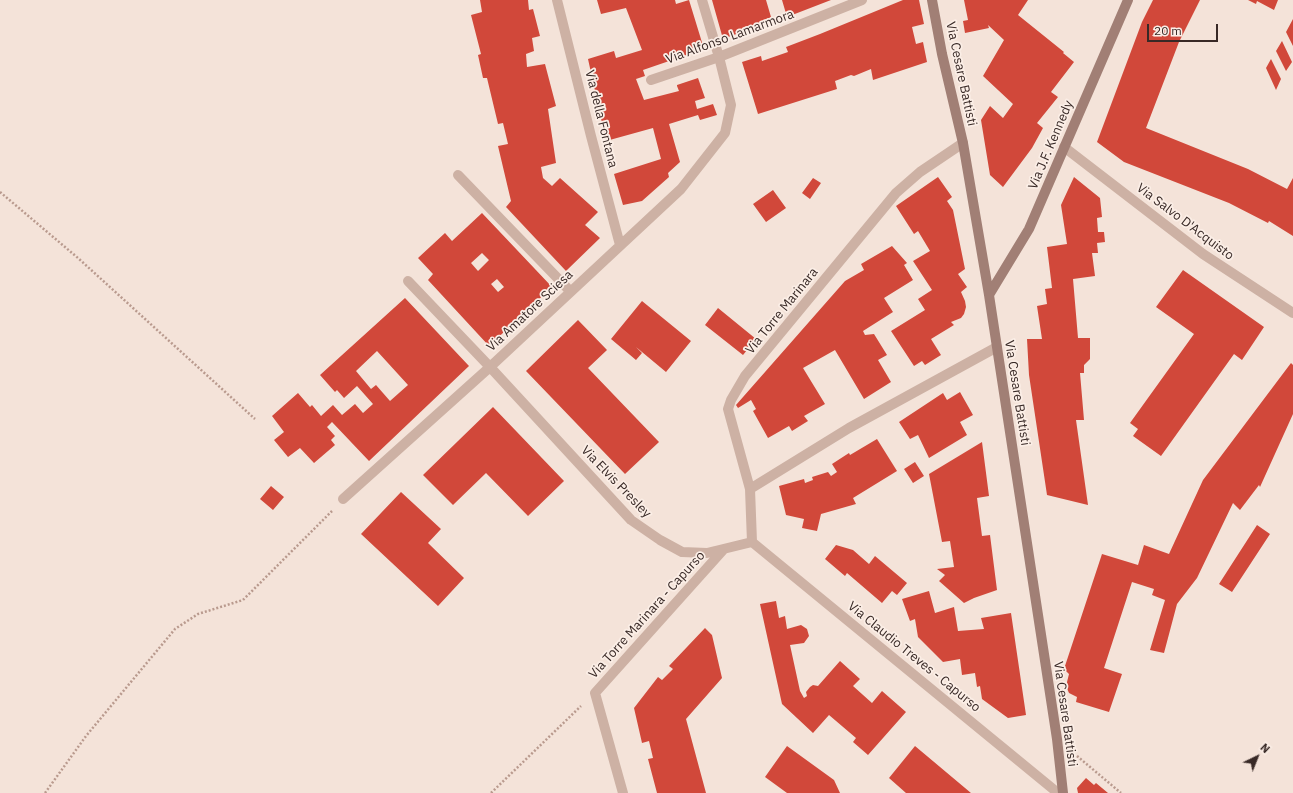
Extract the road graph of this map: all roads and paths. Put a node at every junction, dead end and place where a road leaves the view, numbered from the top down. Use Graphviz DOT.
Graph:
graph roads {
  1 [pos="557,0"];
  2 [pos="702,0"];
  3 [pos="862,0"];
  4 [pos="932,0"];
  5 [pos="1128,0"];
  6 [pos="720,57"];
  7 [pos="651,80"];
  8 [pos="963,142"];
  9 [pos="1064,147"];
  10 [pos="458,174"];
  11 [pos="0,192"];
  12 [pos="620,245"];
  13 [pos="408,281"];
  14 [pos="570,291"];
  15 [pos="990,295"];
  16 [pos="1293,313"];
  17 [pos="997,347"];
  18 [pos="490,367"];
  19 [pos="255,419"];
  20 [pos="750,489"];
  21 [pos="343,499"];
  22 [pos="752,542"];
  23 [pos="724,549"];
  24 [pos="595,693"];
  25 [pos="1057,739"];
  26 [pos="45,793"];
  27 [pos="491,793"];
  28 [pos="623,793"];
  29 [pos="1058,793"];
  30 [pos="1063,793"];
  31 [pos="1121,793"];
  1 -- 12 [label="street, Via della Fontana"];
  2 -- 6 [label="street"];
  3 -- 6 [label="street, Via Alfonso Lamarmora"];
  4 -- 8 [label="street, Via Cesare Battisti"];
  5 -- 9 [label="street, Via J.F. Kennedy"];
  6 -- 7 [label="street, Via Alfonso Lamarmora"];
  6 -- 12 [label="street, Via Amatore Sciesa"];
  8 -- 15 [label="street, Via Cesare Battisti"];
  8 -- 20 [label="street, Via Torre Marinara"];
  9 -- 15 [label="street, Via J.F. Kennedy"];
  9 -- 16 [label="street, Via Salvo D'Acquisto"];
  10 -- 14 [label="street"];
  11 -- 19 [label="path"];
  12 -- 14 [label="street, Via Amatore Sciesa"];
  13 -- 18 [label="street, Via Elvis Presley"];
  14 -- 18 [label="street, Via Amatore Sciesa"];
  15 -- 17 [label="street, Via Cesare Battisti"];
  17 -- 20 [label="street"];
  17 -- 25 [label="street, Via Cesare Battisti"];
  18 -- 21 [label="street, Via Amatore Sciesa"];
  18 -- 23 [label="street, Via Elvis Presley"];
  20 -- 22 [label="street, Via Torre Marinara"];
  21 -- 26 [label="path"];
  22 -- 23 [label="street, Via Elvis Presley"];
  22 -- 29 [label="street, Via Claudio Treves - Capurso"];
  23 -- 24 [label="street, Via Torre Marinara - Capurso"];
  24 -- 27 [label="path"];
  24 -- 28 [label="street, Via Torre Marinara - Capurso"];
  25 -- 30 [label="street, Via Cesare Battisti"];
  25 -- 31 [label="path"];
}
